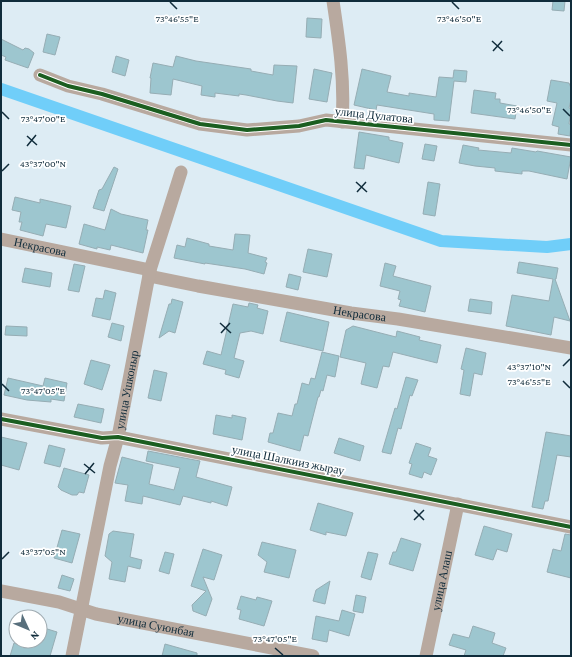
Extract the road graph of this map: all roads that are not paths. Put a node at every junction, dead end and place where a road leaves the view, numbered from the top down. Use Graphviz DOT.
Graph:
graph roads {
  1 [pos="333,1"];
  2 [pos="40,75"];
  3 [pos="342,122"];
  4 [pos="571,146"];
  5 [pos="181,172"];
  6 [pos="1,239"];
  7 [pos="150,273"];
  8 [pos="571,348"];
  9 [pos="1,419"];
  10 [pos="118,437"];
  11 [pos="458,504"];
  12 [pos="571,527"];
  13 [pos="1,591"];
  14 [pos="82,609"];
  15 [pos="72,656"];
  16 [pos="313,656"];
  17 [pos="426,656"];
  1 -- 3 [label="street"];
  2 -- 3 [label="street, улица Дулатова"];
  3 -- 4 [label="street, улица Дулатова"];
  5 -- 7 [label="street, улица Ушконыр"];
  6 -- 7 [label="street, Некрасова"];
  7 -- 8 [label="street, Некрасова"];
  7 -- 10 [label="street, улица Ушконыр"];
  9 -- 10 [label="street, улица Шалкииз жырау"];
  10 -- 11 [label="street, улица Шалкииз жырау"];
  10 -- 14 [label="street, улица Ушконыр"];
  11 -- 12 [label="street, улица Шалкииз жырау"];
  11 -- 17 [label="street, улица Алаш"];
  13 -- 14 [label="street, улица Суюнбая"];
  14 -- 15 [label="street, улица Ушконыр"];
  14 -- 16 [label="street, улица Суюнбая"];
}
